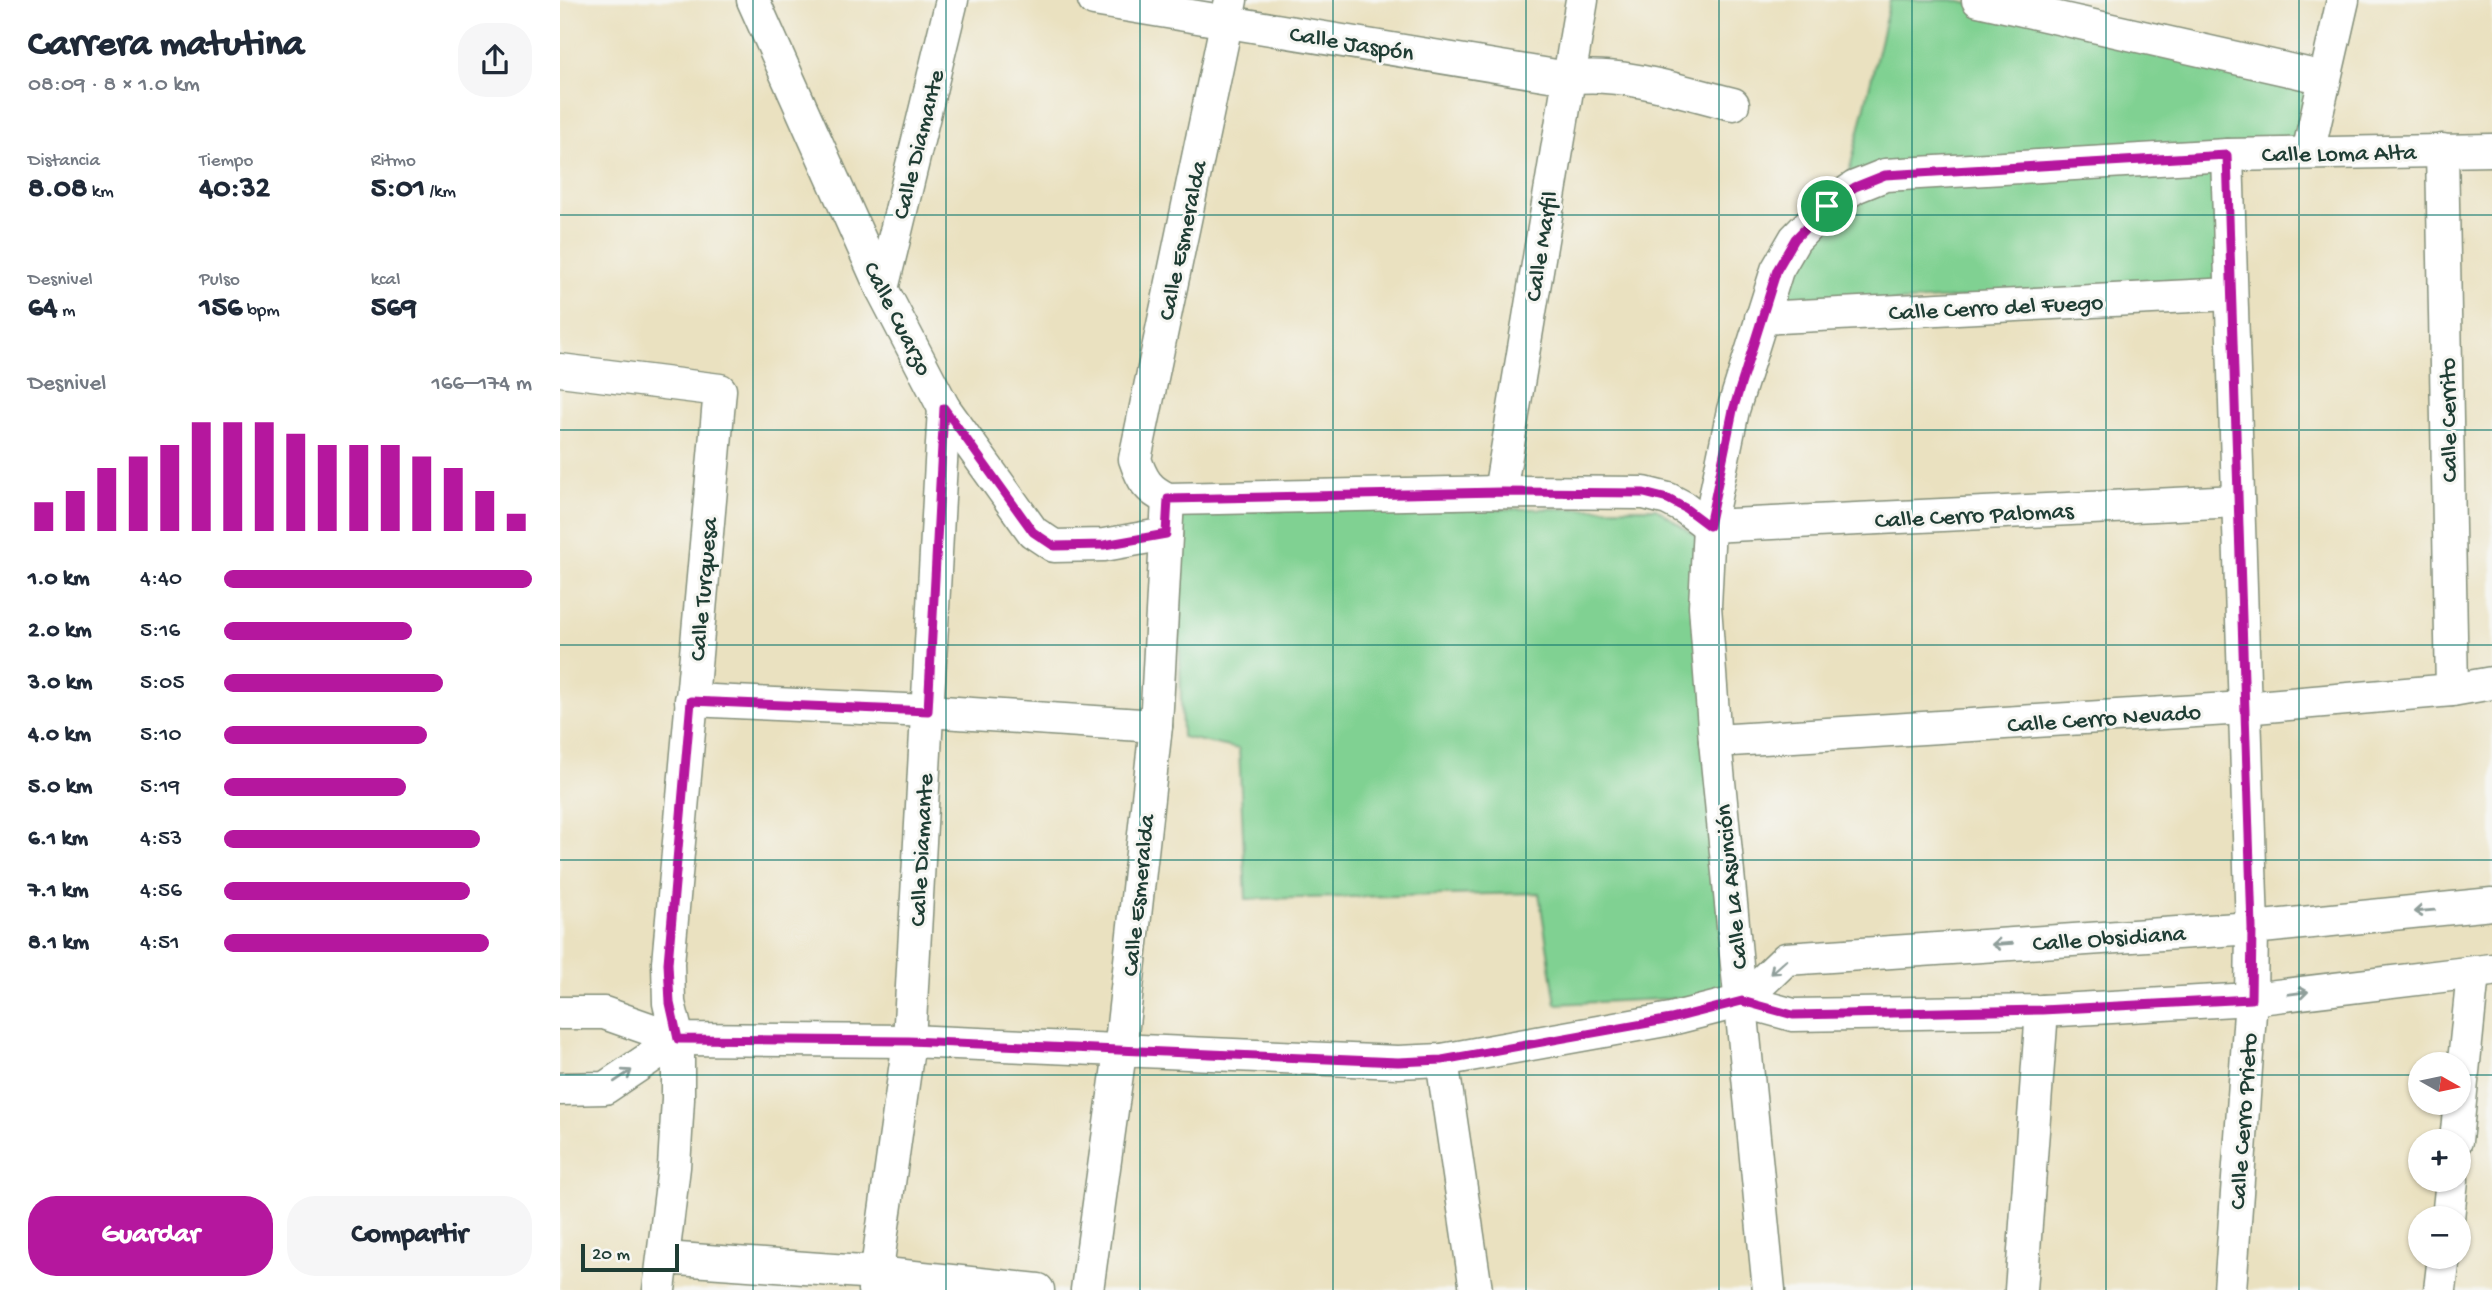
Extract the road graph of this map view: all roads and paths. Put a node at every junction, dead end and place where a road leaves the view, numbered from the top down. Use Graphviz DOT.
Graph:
graph roads {
  1 [pos="754,0"];
  2 [pos="952,0"];
  3 [pos="1094,0"];
  4 [pos="1582,0"];
  5 [pos="1978,0"];
  6 [pos="2343,0"];
  7 [pos="1229,11"];
  8 [pos="1568,78"];
  9 [pos="2325,78"];
  10 [pos="1733,104"];
  11 [pos="2442,150"];
  12 [pos="2492,150"];
  13 [pos="2308,153"];
  14 [pos="2227,155"];
  15 [pos="882,289"];
  16 [pos="2231,293"];
  17 [pos="1761,318"];
  18 [pos="560,369"];
  19 [pos="944,408"];
  20 [pos="1500,492"];
  21 [pos="1168,499"];
  22 [pos="2238,501"];
  23 [pos="1709,526"];
  24 [pos="1166,534"];
  25 [pos="2492,683"];
  26 [pos="2452,690"];
  27 [pos="691,701"];
  28 [pos="2244,708"];
  29 [pos="928,711"];
  30 [pos="1156,726"];
  31 [pos="1715,741"];
  32 [pos="2492,904"];
  33 [pos="2252,928"];
  34 [pos="2483,972"];
  35 [pos="2251,999"];
  36 [pos="1742,1001"];
  37 [pos="2042,1010"];
  38 [pos="560,1013"];
  39 [pos="678,1039"];
  40 [pos="909,1041"];
  41 [pos="1120,1052"];
  42 [pos="1442,1060"];
  43 [pos="560,1089"];
  44 [pos="2458,1129"];
  45 [pos="664,1258"];
  46 [pos="2442,1269"];
  47 [pos="875,1282"];
  48 [pos="659,1290"];
  49 [pos="1038,1290"];
  50 [pos="1087,1290"];
  51 [pos="1476,1290"];
  52 [pos="1769,1290"];
  53 [pos="2021,1290"];
  54 [pos="2230,1290"];
  55 [pos="2440,1290"];
  1 -- 15 [label="street, Calle Cuarzo"];
  2 -- 15 [label="street, Calle Diamante"];
  3 -- 7 [label="street, Calle Jaspón"];
  4 -- 8 [label="street, Calle Marfil"];
  5 -- 9 [label="street"];
  6 -- 9 [label="street"];
  7 -- 8 [label="street, Calle Jaspón"];
  7 -- 21 [label="street, Calle Esmeralda"];
  8 -- 10 [label="street, Calle Jaspón"];
  8 -- 20 [label="street, Calle Marfil"];
  9 -- 13 [label="street"];
  11 -- 12 [label="street, Calle Loma Alta"];
  11 -- 13 [label="street, Calle Loma Alta"];
  11 -- 26 [label="street, Calle Cerrito"];
  13 -- 14 [label="street, Calle Loma Alta"];
  14 -- 16 [label="street, Calle Cerro Prieto"];
  14 -- 17 [label="street, Calle Loma Alta"];
  15 -- 19 [label="street, Calle Cuarzo"];
  16 -- 17 [label="street, Calle Cerro del Fuego"];
  16 -- 22 [label="street, Calle Cerro Prieto"];
  17 -- 23 [label="street, Calle Loma Alta"];
  18 -- 27 [label="street, Calle Turquesa"];
  19 -- 24 [label="street, Calle Cuarzo"];
  19 -- 29 [label="street, Calle Diamante"];
  20 -- 21 [label="street"];
  20 -- 23 [label="street"];
  21 -- 24 [label="street, Calle Esmeralda"];
  22 -- 23 [label="street, Calle Cerro Palomas"];
  22 -- 28 [label="street, Calle Cerro Prieto"];
  23 -- 31 [label="street, Calle La Asunción"];
  24 -- 30 [label="street, Calle Esmeralda"];
  25 -- 26 [label="street, Calle Cerro Nevado"];
  26 -- 28 [label="street, Calle Cerro Nevado"];
  27 -- 29 [label="street"];
  27 -- 39 [label="street, Calle Turquesa"];
  28 -- 31 [label="street, Calle Cerro Nevado"];
  28 -- 33 [label="street, Calle Cerro Prieto"];
  29 -- 30 [label="street"];
  29 -- 40 [label="street, Calle Diamante"];
  30 -- 41 [label="street, Calle Esmeralda"];
  31 -- 36 [label="street, Calle La Asunción"];
  32 -- 33 [label="street, Calle Obsidiana, one-way"];
  33 -- 35 [label="street, Calle Cerro Prieto"];
  33 -- 36 [label="street, Calle Obsidiana, one-way"];
  35 -- 34 [label="street, one-way"];
  34 -- 44 [label="street"];
  35 -- 37 [label="street"];
  35 -- 54 [label="street, Calle Cerro Prieto"];
  36 -- 37 [label="street"];
  36 -- 42 [label="street"];
  36 -- 52 [label="street, Calle La Asunción"];
  37 -- 53 [label="street"];
  38 -- 39 [label="street"];
  39 -- 40 [label="street"];
  43 -- 39 [label="street, one-way"];
  39 -- 45 [label="street, Calle Turquesa"];
  40 -- 41 [label="street"];
  40 -- 47 [label="street, Calle Diamante"];
  41 -- 42 [label="street"];
  41 -- 50 [label="street, Calle Esmeralda"];
  42 -- 51 [label="street"];
  45 -- 47 [label="street"];
  45 -- 48 [label="street, Calle Turquesa"];
  46 -- 55 [label="street"];
  47 -- 49 [label="street"];
}
